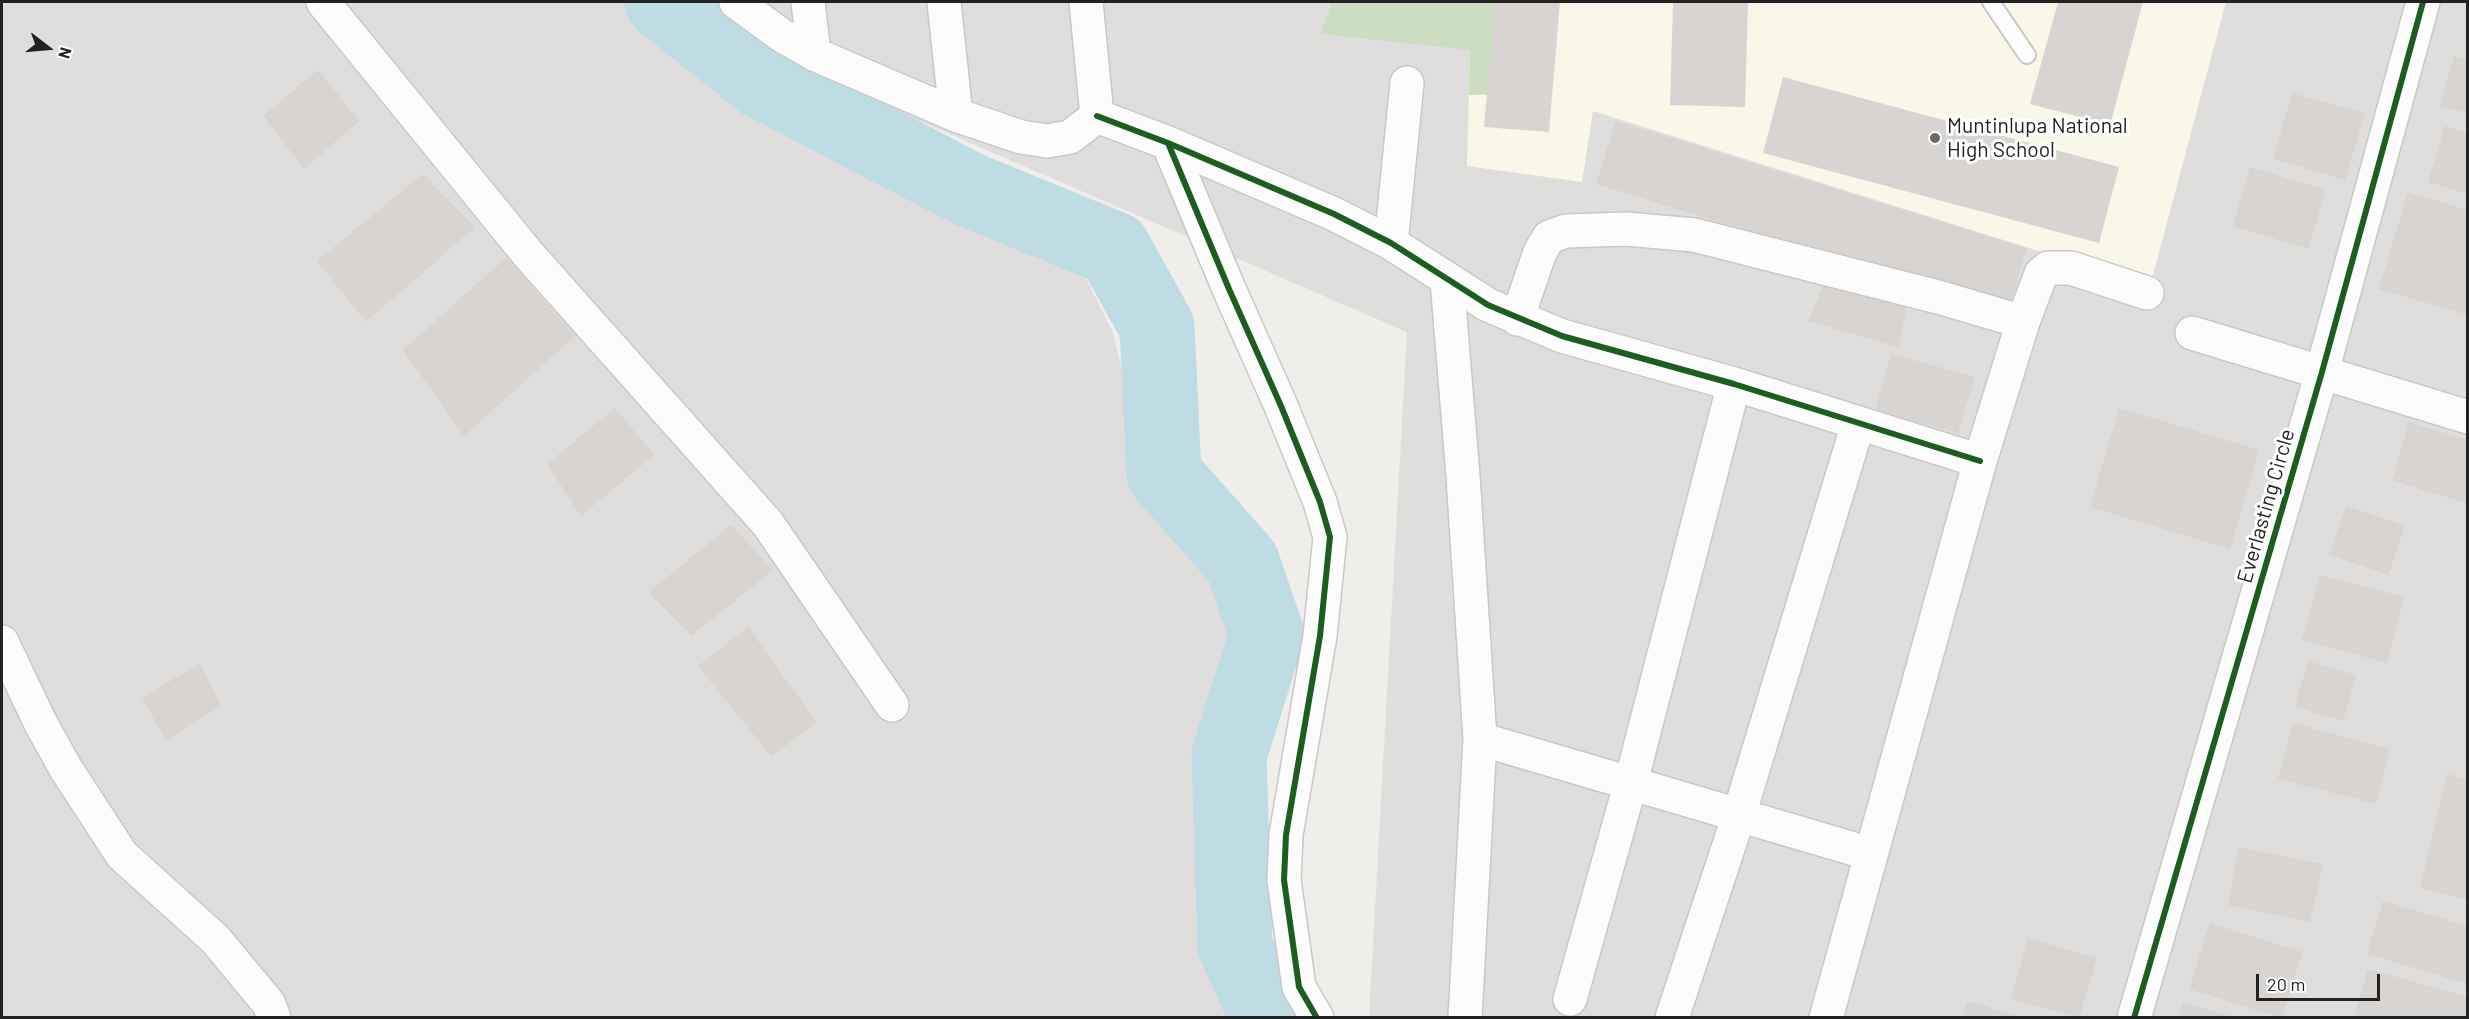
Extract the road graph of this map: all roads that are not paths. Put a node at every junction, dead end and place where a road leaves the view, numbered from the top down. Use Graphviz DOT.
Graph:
graph roads {
  1 [pos="323,2"];
  2 [pos="736,2"];
  3 [pos="808,2"];
  4 [pos="944,2"];
  5 [pos="1112,2"];
  6 [pos="1991,2"];
  7 [pos="2423,2"];
  8 [pos="1087,17"];
  9 [pos="814,54"];
  10 [pos="2027,55"];
  11 [pos="1407,83"];
  12 [pos="956,115"];
  13 [pos="1097,117"];
  14 [pos="1168,142"];
  15 [pos="1391,243"];
  16 [pos="1447,280"];
  17 [pos="2147,293"];
  18 [pos="1517,319"];
  19 [pos="2023,322"];
  20 [pos="2192,333"];
  21 [pos="2322,372"];
  22 [pos="1734,384"];
  23 [pos="2468,417"];
  24 [pos="1858,424"];
  25 [pos="1980,461"];
  26 [pos="2,642"];
  27 [pos="892,705"];
  28 [pos="1480,739"];
  29 [pos="1631,782"];
  30 [pos="1739,815"];
  31 [pos="1871,854"];
  32 [pos="1570,999"];
  33 [pos="274,1017"];
  34 [pos="1317,1017"];
  35 [pos="1464,1017"];
  36 [pos="1672,1017"];
  37 [pos="1826,1017"];
  38 [pos="2134,1017"];
  1 -- 27 [label="street"];
  2 -- 9 [label="street"];
  3 -- 9 [label="street"];
  4 -- 12 [label="street"];
  5 -- 8 [label="street"];
  6 -- 10 [label="lane"];
  7 -- 21 [label="street, Everlasting Circle"];
  8 -- 13 [label="street"];
  9 -- 12 [label="street"];
  11 -- 15 [label="street"];
  12 -- 13 [label="street"];
  13 -- 14 [label="street"];
  14 -- 15 [label="street"];
  14 -- 34 [label="street"];
  15 -- 16 [label="street"];
  16 -- 18 [label="street"];
  16 -- 28 [label="street"];
  17 -- 19 [label="street"];
  18 -- 19 [label="street"];
  18 -- 22 [label="street"];
  19 -- 25 [label="street"];
  20 -- 21 [label="street"];
  21 -- 23 [label="street"];
  21 -- 38 [label="street, Everlasting Circle"];
  22 -- 24 [label="street"];
  22 -- 29 [label="street"];
  24 -- 25 [label="street"];
  24 -- 30 [label="street"];
  25 -- 31 [label="street"];
  26 -- 33 [label="street"];
  28 -- 29 [label="street"];
  28 -- 35 [label="street"];
  29 -- 30 [label="street"];
  29 -- 32 [label="street"];
  30 -- 31 [label="street"];
  30 -- 36 [label="street"];
  31 -- 37 [label="street"];
}
